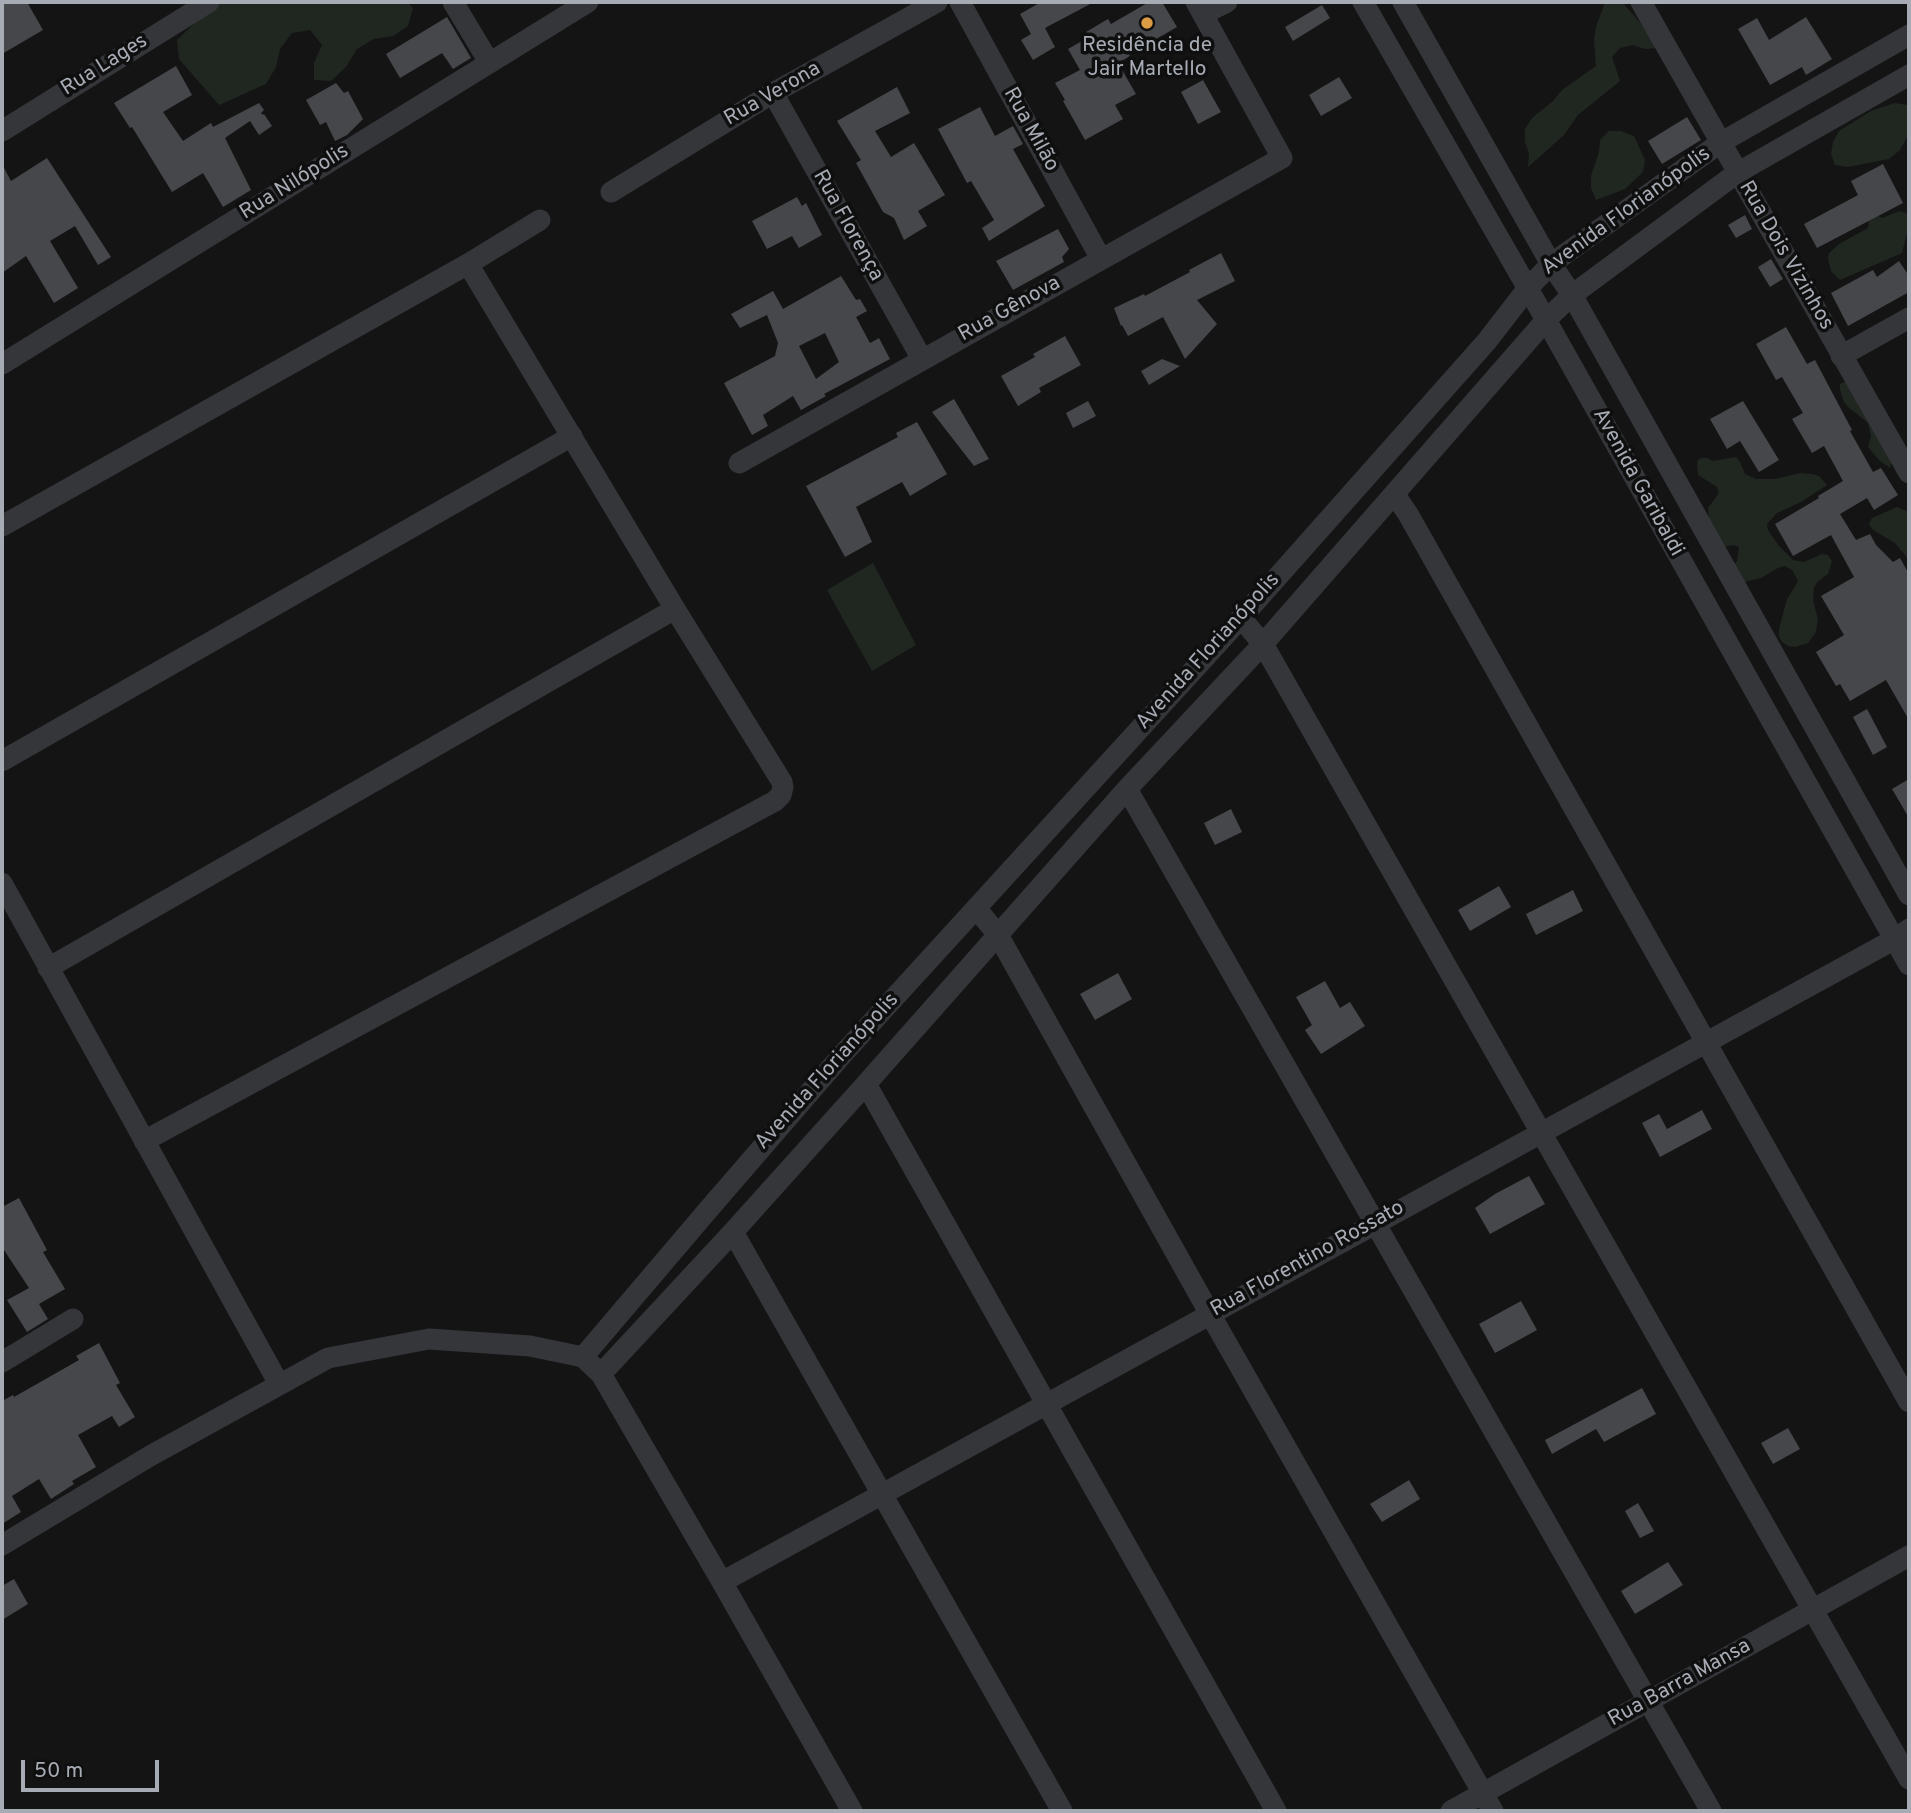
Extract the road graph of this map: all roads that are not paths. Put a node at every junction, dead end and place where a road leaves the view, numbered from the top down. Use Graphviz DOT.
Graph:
graph roads {
  1 [pos="209,2"];
  2 [pos="453,2"];
  3 [pos="588,2"];
  4 [pos="937,2"];
  5 [pos="960,2"];
  6 [pos="1227,2"];
  7 [pos="1363,2"];
  8 [pos="1403,2"];
  9 [pos="1641,2"];
  10 [pos="1200,8"];
  11 [pos="1909,35"];
  12 [pos="489,62"];
  13 [pos="1909,75"];
  14 [pos="773,93"];
  15 [pos="2,131"];
  16 [pos="1720,143"];
  17 [pos="1737,173"];
  18 [pos="611,192"];
  19 [pos="540,220"];
  20 [pos="1101,259"];
  21 [pos="468,264"];
  22 [pos="1551,264"];
  23 [pos="1528,288"];
  24 [pos="1572,295"];
  25 [pos="1909,318"];
  26 [pos="1546,320"];
  27 [pos="1842,356"];
  28 [pos="922,359"];
  29 [pos="2,364"];
  30 [pos="572,436"];
  31 [pos="739,463"];
  32 [pos="1909,473"];
  33 [pos="1395,495"];
  34 [pos="2,526"];
  35 [pos="675,609"];
  36 [pos="1241,618"];
  37 [pos="1263,644"];
  38 [pos="2,761"];
  39 [pos="1127,789"];
  40 [pos="2,883"];
  41 [pos="1909,895"];
  42 [pos="976,908"];
  43 [pos="1902,934"];
  44 [pos="998,935"];
  45 [pos="1909,965"];
  46 [pos="48,968"];
  47 [pos="1706,1042"];
  48 [pos="866,1084"];
  49 [pos="1541,1132"];
  50 [pos="144,1141"];
  51 [pos="1375,1223"];
  52 [pos="733,1232"];
  53 [pos="1210,1314"];
  54 [pos="73,1319"];
  55 [pos="583,1357"];
  56 [pos="2,1362"];
  57 [pos="601,1374"];
  58 [pos="279,1384"];
  59 [pos="1909,1402"];
  60 [pos="1046,1404"];
  61 [pos="881,1494"];
  62 [pos="2,1545"];
  63 [pos="1909,1556"];
  64 [pos="722,1582"];
  65 [pos="1813,1610"];
  66 [pos="1649,1701"];
  67 [pos="1909,1779"];
  68 [pos="1488,1802"];
  69 [pos="852,1811"];
  70 [pos="1062,1811"];
  71 [pos="1276,1811"];
  72 [pos="1451,1811"];
  73 [pos="1711,1811"];
  1 -- 15 [label="street, Rua Lages"];
  2 -- 12 [label="street"];
  3 -- 12 [label="street, Rua Nilópolis"];
  4 -- 14 [label="street, Rua Verona"];
  5 -- 20 [label="street, Rua Milão"];
  6 -- 10 [label="street"];
  7 -- 23 [label="street, Avenida Garibaldi"];
  8 -- 22 [label="street, Avenida Garibaldi"];
  9 -- 16 [label="street, Rua Dois Vizinhos"];
  10 -- 20 [label="street, Rua Gênova"];
  11 -- 16 [label="street, Avenida Florianópolis"];
  12 -- 29 [label="street, Rua Nilópolis"];
  13 -- 17 [label="street, Avenida Florianópolis"];
  14 -- 18 [label="street, Rua Verona"];
  14 -- 28 [label="street, Rua Florença"];
  16 -- 17 [label="street, Rua Dois Vizinhos"];
  16 -- 22 [label="street, Avenida Florianópolis"];
  17 -- 24 [label="street, Avenida Florianópolis"];
  17 -- 27 [label="street, Rua Dois Vizinhos"];
  19 -- 21 [label="street"];
  20 -- 28 [label="street, Rua Gênova"];
  21 -- 30 [label="street"];
  21 -- 34 [label="street"];
  22 -- 23 [label="street, Avenida Florianópolis"];
  22 -- 24 [label="street, Avenida Garibaldi"];
  23 -- 26 [label="street, Avenida Garibaldi"];
  23 -- 36 [label="street, Avenida Florianópolis"];
  24 -- 26 [label="street, Avenida Florianópolis"];
  24 -- 41 [label="street, Avenida Garibaldi"];
  25 -- 27 [label="street"];
  26 -- 33 [label="street, Avenida Florianópolis"];
  26 -- 43 [label="street, Avenida Garibaldi"];
  27 -- 32 [label="street, Rua Dois Vizinhos"];
  28 -- 31 [label="street, Rua Gênova"];
  30 -- 35 [label="street"];
  30 -- 38 [label="street"];
  33 -- 37 [label="street, Avenida Florianópolis"];
  33 -- 47 [label="street"];
  35 -- 46 [label="street"];
  35 -- 50 [label="street"];
  36 -- 37 [label="street"];
  36 -- 42 [label="street, Avenida Florianópolis"];
  37 -- 39 [label="street, Avenida Florianópolis"];
  37 -- 49 [label="street"];
  39 -- 44 [label="street, Avenida Florianópolis"];
  39 -- 51 [label="street"];
  40 -- 46 [label="street"];
  42 -- 44 [label="street"];
  42 -- 55 [label="street, Avenida Florianópolis"];
  43 -- 45 [label="street, Avenida Garibaldi"];
  43 -- 47 [label="street, Rua Florentino Rossato"];
  44 -- 48 [label="street, Avenida Florianópolis"];
  44 -- 53 [label="street"];
  46 -- 50 [label="street"];
  47 -- 49 [label="street, Rua Florentino Rossato"];
  47 -- 59 [label="street"];
  48 -- 52 [label="street, Avenida Florianópolis"];
  48 -- 60 [label="street"];
  49 -- 51 [label="street, Rua Florentino Rossato"];
  49 -- 65 [label="street"];
  50 -- 58 [label="street"];
  51 -- 53 [label="street, Rua Florentino Rossato"];
  51 -- 66 [label="street"];
  52 -- 57 [label="street, Avenida Florianópolis"];
  52 -- 61 [label="street"];
  53 -- 60 [label="street, Rua Florentino Rossato"];
  53 -- 68 [label="street"];
  54 -- 56 [label="street"];
  55 -- 57 [label="street"];
  55 -- 58 [label="street"];
  57 -- 64 [label="street"];
  58 -- 62 [label="street"];
  60 -- 61 [label="street, Rua Florentino Rossato"];
  60 -- 71 [label="street"];
  61 -- 64 [label="street, Rua Florentino Rossato"];
  61 -- 70 [label="street"];
  63 -- 65 [label="street, Rua Barra Mansa"];
  64 -- 69 [label="street"];
  65 -- 66 [label="street, Rua Barra Mansa"];
  65 -- 67 [label="street"];
  66 -- 68 [label="street, Rua Barra Mansa"];
  66 -- 73 [label="street"];
  68 -- 72 [label="street, Rua Barra Mansa"];
}
